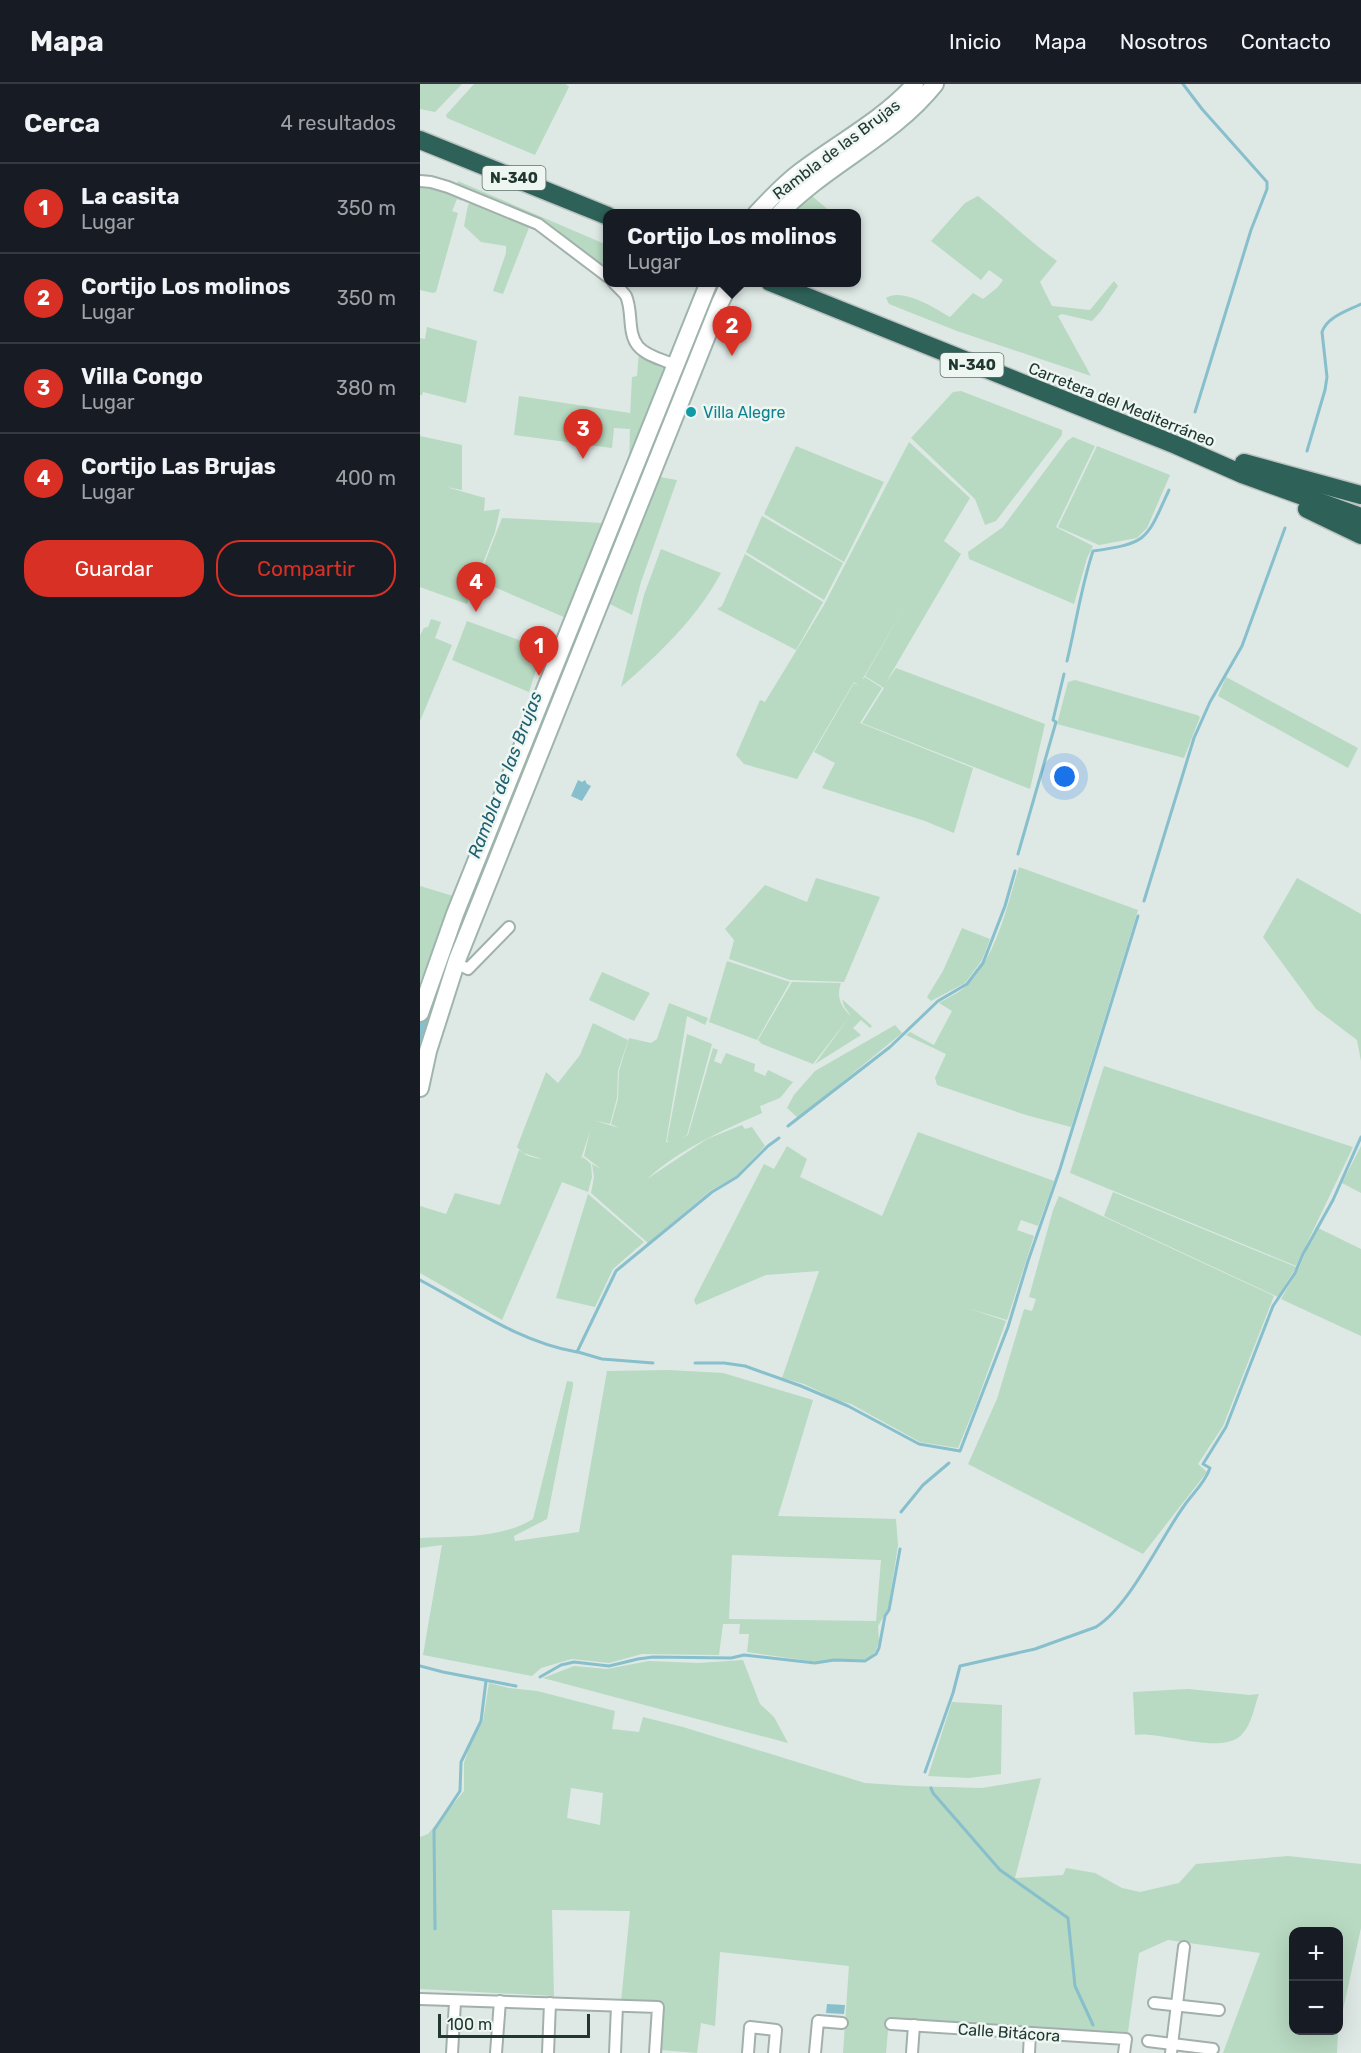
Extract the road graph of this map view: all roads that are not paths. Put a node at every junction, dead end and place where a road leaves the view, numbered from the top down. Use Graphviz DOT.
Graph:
graph roads {
  1 [pos="915,84"];
  2 [pos="935,84"];
  3 [pos="420,141"];
  4 [pos="420,181"];
  5 [pos="760,209"];
  6 [pos="784,209"];
  7 [pos="603,214"];
  8 [pos="603,274"];
  9 [pos="618,287"];
  10 [pos="707,287"];
  11 [pos="728,287"];
  12 [pos="782,287"];
  13 [pos="675,365"];
  14 [pos="1176,445"];
  15 [pos="1242,474"];
  16 [pos="1361,495"];
  17 [pos="1361,517"];
  18 [pos="1361,535"];
  19 [pos="509,927"];
  20 [pos="456,963"];
  21 [pos="420,1013"];
  22 [pos="420,1088"];
  23 [pos="1184,1947"];
  24 [pos="420,1999"];
  25 [pos="500,2001"];
  26 [pos="455,2002"];
  27 [pos="550,2002"];
  28 [pos="1154,2002"];
  29 [pos="1177,2005"];
  30 [pos="617,2006"];
  31 [pos="1219,2010"];
  32 [pos="842,2022"];
  33 [pos="891,2024"];
  34 [pos="914,2025"];
  35 [pos="1030,2033"];
  36 [pos="1148,2041"];
  37 [pos="1172,2048"];
  38 [pos="1213,2049"];
  39 [pos="452,2053"];
  40 [pos="496,2053"];
  41 [pos="548,2053"];
  42 [pos="615,2053"];
  43 [pos="655,2053"];
  44 [pos="748,2053"];
  45 [pos="774,2053"];
  46 [pos="815,2053"];
  47 [pos="912,2053"];
  48 [pos="1029,2053"];
  49 [pos="1124,2053"];
  1 -- 5 [label="street, Rambla de las Brujas"];
  2 -- 6 [label="street, Rambla de las Brujas"];
  3 -- 7 [label="highway, N-340"];
  4 -- 8 [label="street"];
  9 -- 13 [label="street"];
  10 -- 13 [label="street"];
  11 -- 20 [label="street"];
  12 -- 14 [label="highway, Carretera del Mediterráneo / N-340"];
  13 -- 21 [label="street"];
  14 -- 15 [label="highway, Carretera del Mediterráneo / N-340"];
  14 -- 16 [label="highway"];
  15 -- 17 [label="highway, Carretera del Mediterráneo / N-340"];
  15 -- 18 [label="highway"];
  19 -- 20 [label="street"];
  20 -- 22 [label="street"];
  23 -- 29 [label="street"];
  24 -- 26 [label="street"];
  25 -- 26 [label="street"];
  25 -- 27 [label="street"];
  25 -- 40 [label="street"];
  26 -- 39 [label="street"];
  27 -- 30 [label="street"];
  27 -- 41 [label="street"];
  28 -- 29 [label="street"];
  29 -- 31 [label="street"];
  29 -- 37 [label="street"];
  30 -- 42 [label="street"];
  30 -- 43 [label="street"];
  32 -- 46 [label="street"];
  33 -- 34 [label="street, Calle Bitácora"];
  34 -- 35 [label="street, Calle Bitácora"];
  34 -- 47 [label="street"];
  35 -- 48 [label="street"];
  35 -- 49 [label="street, Calle Bitácora"];
  36 -- 37 [label="street"];
  37 -- 38 [label="street"];
  44 -- 45 [label="street"];
}
